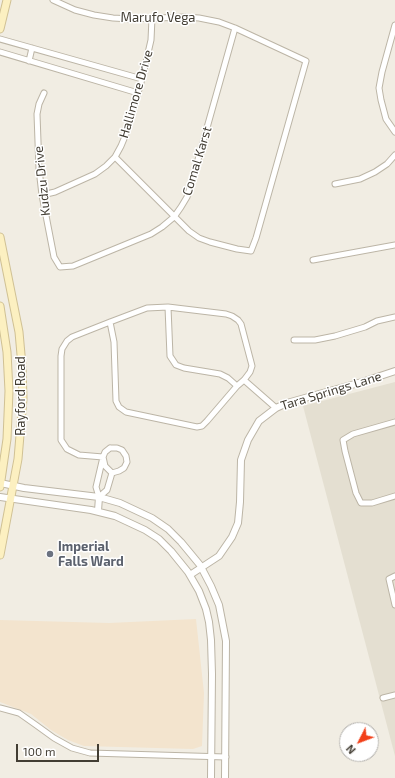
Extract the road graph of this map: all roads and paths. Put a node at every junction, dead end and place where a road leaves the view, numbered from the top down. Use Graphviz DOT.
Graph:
graph roads {
  1 [pos="7,0"];
  2 [pos="53,0"];
  3 [pos="152,18"];
  4 [pos="395,25"];
  5 [pos="235,28"];
  6 [pos="0,29"];
  7 [pos="0,39"];
  8 [pos="32,48"];
  9 [pos="0,52"];
  10 [pos="29,61"];
  11 [pos="142,79"];
  12 [pos="44,92"];
  13 [pos="138,93"];
  14 [pos="395,132"];
  15 [pos="395,155"];
  16 [pos="114,157"];
  17 [pos="335,184"];
  18 [pos="42,195"];
  19 [pos="174,217"];
  20 [pos="0,237"];
  21 [pos="395,245"];
  22 [pos="313,260"];
  23 [pos="3,263"];
  24 [pos="60,268"];
  25 [pos="0,306"];
  26 [pos="168,307"];
  27 [pos="395,317"];
  28 [pos="110,322"];
  29 [pos="294,340"];
  30 [pos="395,371"];
  31 [pos="244,380"];
  32 [pos="237,386"];
  33 [pos="276,408"];
  34 [pos="395,422"];
  35 [pos="103,457"];
  36 [pos="112,473"];
  37 [pos="0,484"];
  38 [pos="14,487"];
  39 [pos="395,496"];
  40 [pos="0,497"];
  41 [pos="99,497"];
  42 [pos="12,499"];
  43 [pos="98,512"];
  44 [pos="0,555"];
  45 [pos="202,568"];
  46 [pos="190,575"];
  47 [pos="395,576"];
  48 [pos="395,605"];
  49 [pos="212,674"];
  50 [pos="226,675"];
  51 [pos="395,694"];
  52 [pos="383,698"];
  53 [pos="0,708"];
  54 [pos="212,756"];
  55 [pos="226,757"];
  56 [pos="211,778"];
  57 [pos="225,778"];
  1 -- 6 [label="main road"];
  2 -- 3 [label="street, Marufo Vega"];
  3 -- 5 [label="street, Marufo Vega"];
  3 -- 11 [label="street, Hallimore Drive"];
  4 -- 14 [label="street"];
  5 -- 19 [label="street, Comal Karst"];
  5 -- 19 [label="street, Marufo Vega"];
  7 -- 8 [label="street"];
  8 -- 10 [label="street"];
  8 -- 11 [label="street"];
  9 -- 10 [label="street"];
  10 -- 13 [label="street"];
  11 -- 13 [label="street, Hallimore Drive"];
  12 -- 18 [label="street, Kudzu Drive"];
  13 -- 16 [label="street, Hallimore Drive"];
  15 -- 17 [label="street"];
  16 -- 18 [label="street, Hallimore Drive"];
  16 -- 19 [label="street"];
  18 -- 24 [label="street, Kudzu Drive"];
  19 -- 24 [label="street, Comal Karst"];
  20 -- 23 [label="main road, Rayford Road"];
  21 -- 22 [label="street"];
  23 -- 38 [label="main road, Rayford Road"];
  25 -- 37 [label="main road, Rayford Road"];
  26 -- 28 [label="street"];
  26 -- 31 [label="street"];
  26 -- 32 [label="street"];
  27 -- 29 [label="street"];
  28 -- 32 [label="street"];
  28 -- 35 [label="street"];
  30 -- 33 [label="street, Tara Springs Lane"];
  31 -- 32 [label="street"];
  31 -- 33 [label="street"];
  33 -- 45 [label="street, Tara Springs Lane"];
  34 -- 39 [label="street"];
  35 -- 36 [label="street"];
  35 -- 36 [label="street"];
  35 -- 41 [label="street"];
  36 -- 41 [label="street"];
  37 -- 38 [label="street"];
  38 -- 41 [label="street"];
  38 -- 42 [label="main road, Rayford Road"];
  40 -- 42 [label="street"];
  41 -- 43 [label="street"];
  41 -- 45 [label="street"];
  42 -- 43 [label="street"];
  42 -- 44 [label="main road, Rayford Road"];
  43 -- 46 [label="street"];
  45 -- 46 [label="street, Tara Springs Lane"];
  45 -- 50 [label="street"];
  46 -- 49 [label="street"];
  47 -- 48 [label="street"];
  49 -- 50 [label="street"];
  49 -- 54 [label="street"];
  50 -- 55 [label="street"];
  51 -- 52 [label="street"];
  53 -- 54 [label="street"];
  54 -- 55 [label="street"];
  54 -- 56 [label="street"];
  55 -- 57 [label="street"];
}
